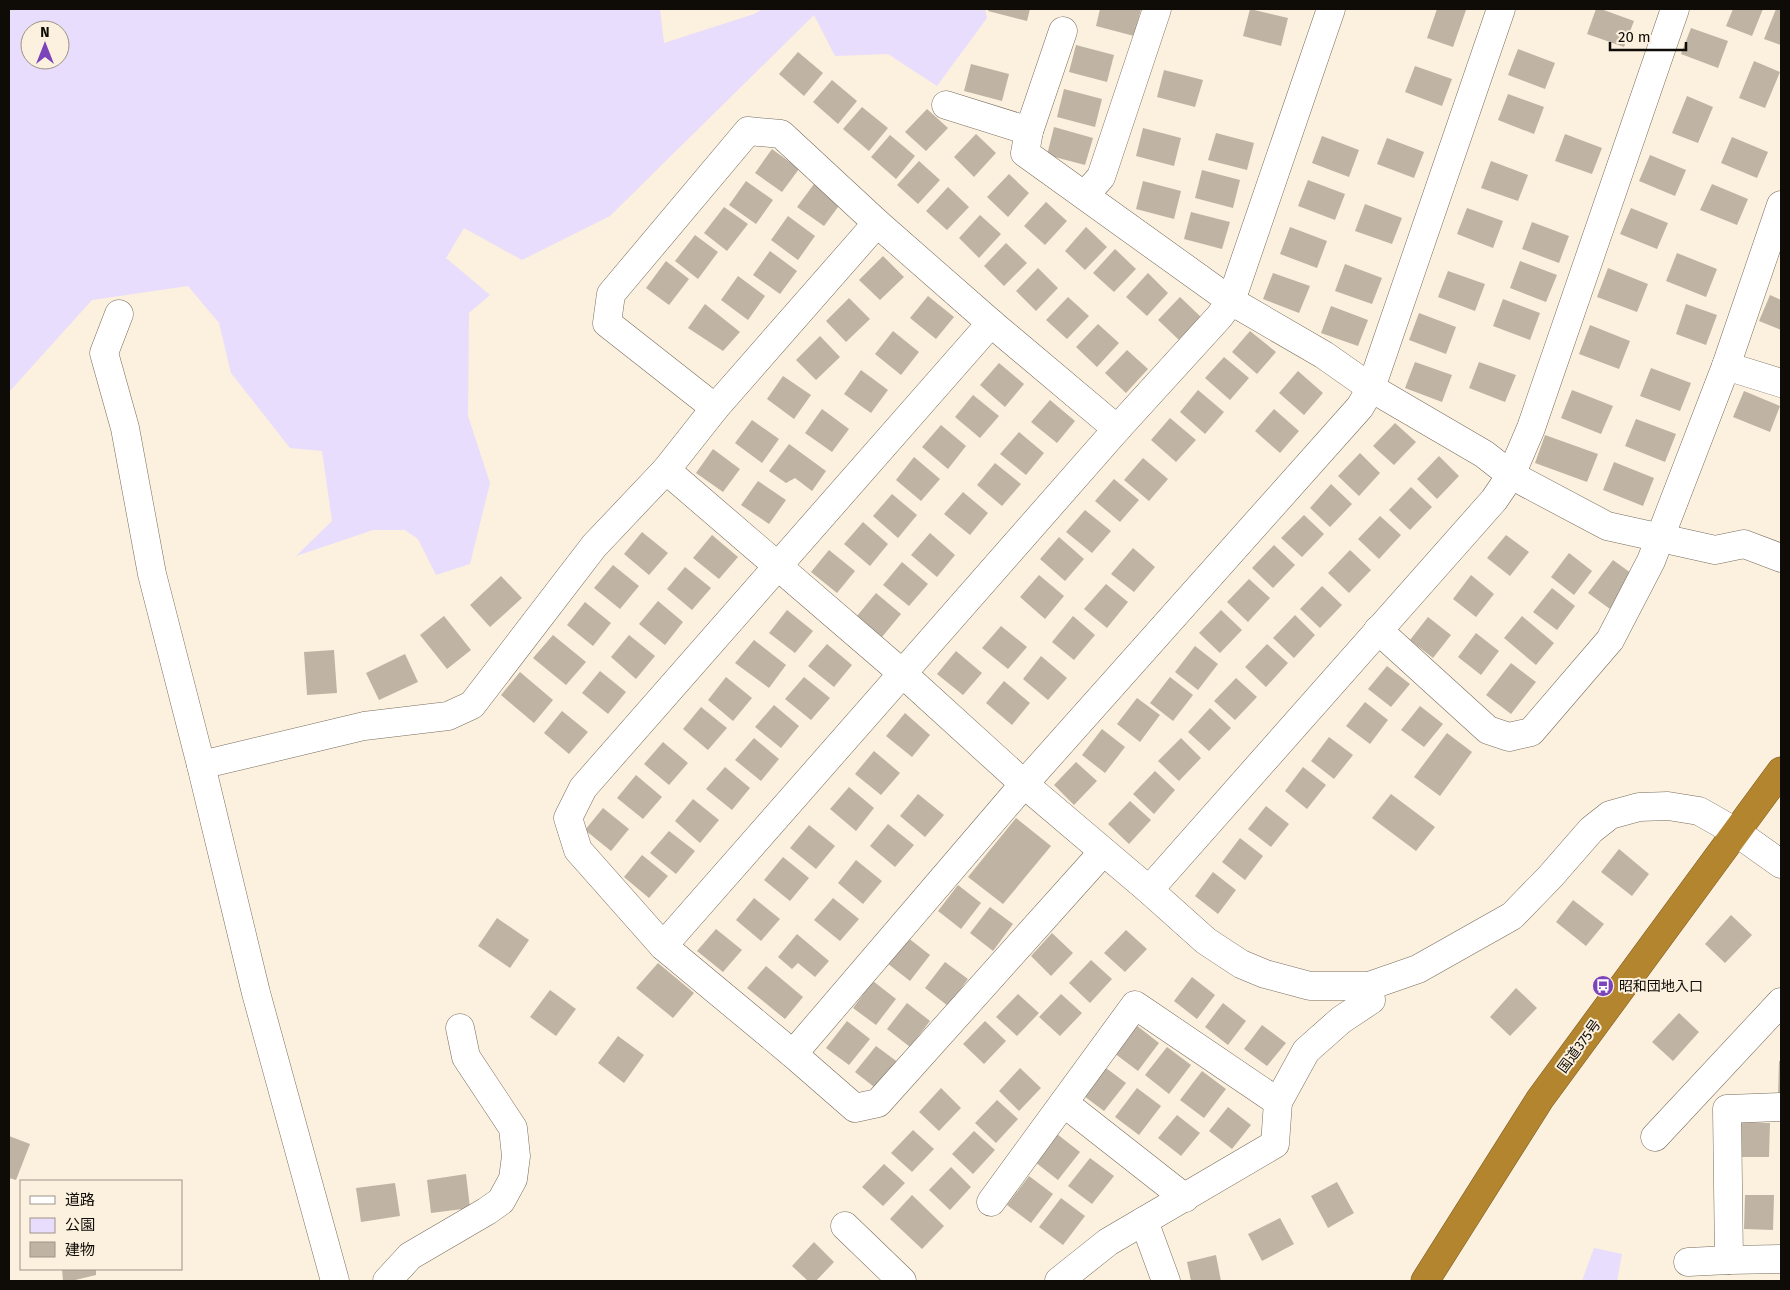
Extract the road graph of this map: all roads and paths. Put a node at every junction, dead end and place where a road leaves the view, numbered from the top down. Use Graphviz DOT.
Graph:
graph roads {
  1 [pos="1157,9"];
  2 [pos="1331,9"];
  3 [pos="1501,9"];
  4 [pos="1675,9"];
  5 [pos="1063,31"];
  6 [pos="946,105"];
  7 [pos="1030,131"];
  8 [pos="1085,195"];
  9 [pos="1781,205"];
  10 [pos="877,223"];
  11 [pos="1231,301"];
  12 [pos="119,314"];
  13 [pos="991,323"];
  14 [pos="1726,366"];
  15 [pos="1781,383"];
  16 [pos="1371,388"];
  17 [pos="715,408"];
  18 [pos="1117,430"];
  19 [pos="666,470"];
  20 [pos="1511,475"];
  21 [pos="1660,539"];
  22 [pos="1781,558"];
  23 [pos="777,566"];
  24 [pos="1378,630"];
  25 [pos="902,673"];
  26 [pos="202,766"];
  27 [pos="1781,771"];
  28 [pos="1024,784"];
  29 [pos="1736,832"];
  30 [pos="1104,852"];
  31 [pos="1781,864"];
  32 [pos="1149,890"];
  33 [pos="662,946"];
  34 [pos="1369,986"];
  35 [pos="1781,1002"];
  36 [pos="460,1028"];
  37 [pos="793,1054"];
  38 [pos="1278,1102"];
  39 [pos="1064,1103"];
  40 [pos="1781,1107"];
  41 [pos="1655,1137"];
  42 [pos="1186,1198"];
  43 [pos="991,1202"];
  44 [pos="1144,1221"];
  45 [pos="845,1226"];
  46 [pos="1781,1259"];
  47 [pos="1729,1260"];
  48 [pos="1688,1262"];
  49 [pos="335,1281"];
  50 [pos="387,1281"];
  51 [pos="902,1281"];
  52 [pos="1059,1281"];
  53 [pos="1166,1281"];
  54 [pos="1425,1281"];
  1 -- 8 [label="street"];
  2 -- 11 [label="street"];
  3 -- 16 [label="street"];
  4 -- 20 [label="street"];
  5 -- 7 [label="street"];
  6 -- 7 [label="street"];
  7 -- 8 [label="street"];
  8 -- 11 [label="street"];
  9 -- 14 [label="street"];
  10 -- 13 [label="street"];
  10 -- 17 [label="street"];
  10 -- 17 [label="street"];
  11 -- 16 [label="street"];
  11 -- 18 [label="street"];
  12 -- 26 [label="street"];
  13 -- 18 [label="street"];
  13 -- 23 [label="street"];
  14 -- 15 [label="street"];
  14 -- 21 [label="street"];
  16 -- 20 [label="street"];
  16 -- 28 [label="street"];
  17 -- 19 [label="street"];
  18 -- 25 [label="street"];
  19 -- 23 [label="street"];
  19 -- 26 [label="street"];
  20 -- 21 [label="street"];
  20 -- 24 [label="street"];
  21 -- 22 [label="street"];
  21 -- 24 [label="street"];
  23 -- 25 [label="street"];
  23 -- 33 [label="street"];
  24 -- 32 [label="street"];
  25 -- 28 [label="street"];
  25 -- 33 [label="street"];
  26 -- 49 [label="street"];
  27 -- 29 [label="highway, 国道375号"];
  28 -- 30 [label="street"];
  28 -- 37 [label="street"];
  29 -- 31 [label="street"];
  29 -- 34 [label="street"];
  29 -- 54 [label="highway, 国道375号"];
  30 -- 32 [label="street"];
  30 -- 37 [label="street"];
  32 -- 34 [label="street"];
  33 -- 37 [label="street"];
  34 -- 38 [label="street"];
  35 -- 41 [label="street"];
  36 -- 50 [label="street"];
  38 -- 39 [label="street"];
  38 -- 42 [label="street"];
  39 -- 42 [label="street"];
  39 -- 43 [label="street"];
  40 -- 47 [label="street"];
  42 -- 44 [label="street"];
  44 -- 52 [label="street"];
  44 -- 53 [label="street"];
  45 -- 51 [label="street"];
  46 -- 47 [label="street"];
  47 -- 48 [label="street"];
}
